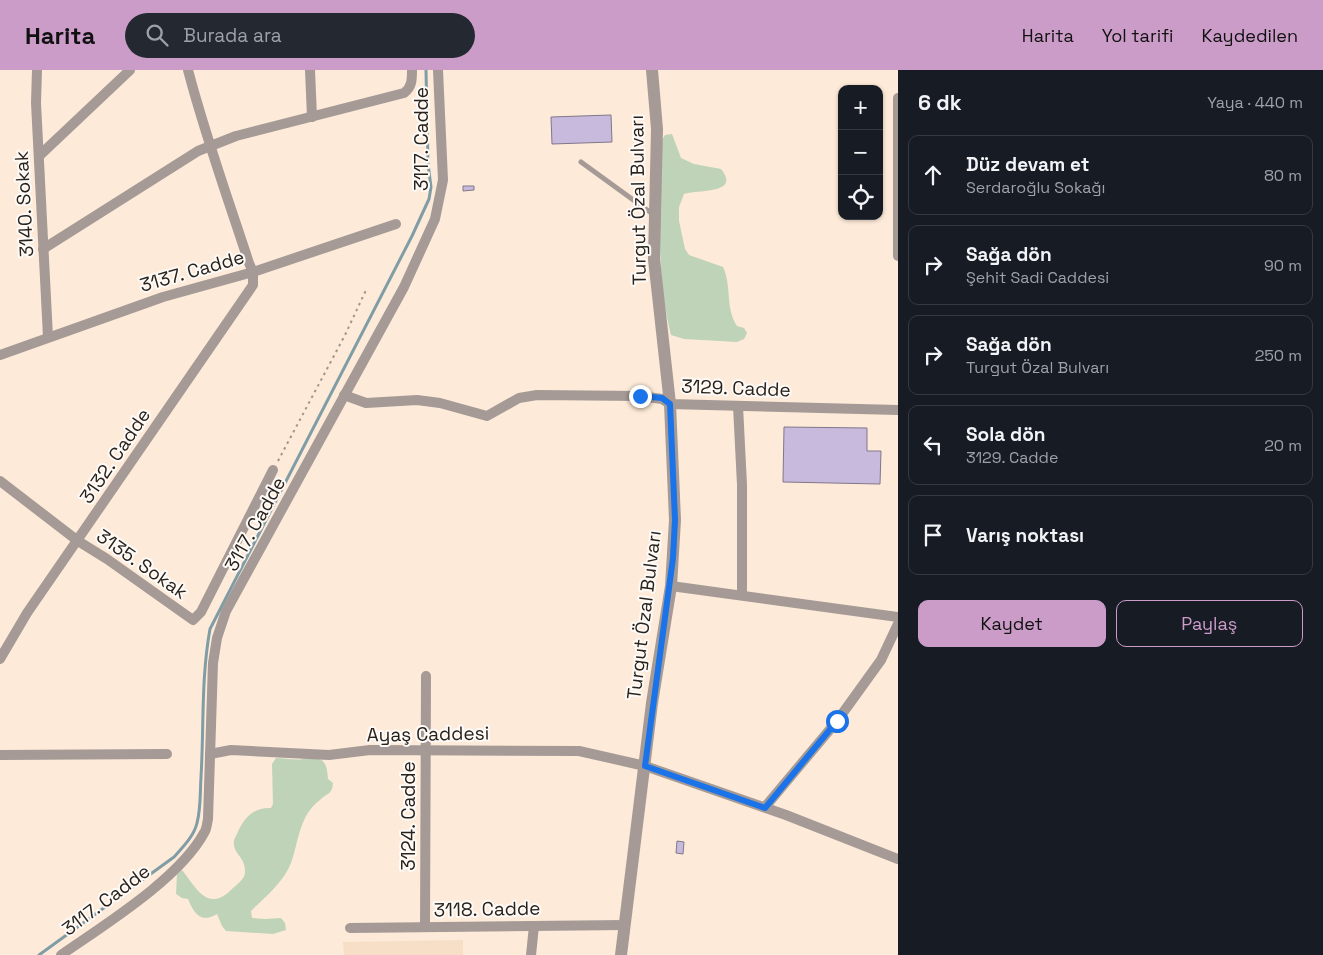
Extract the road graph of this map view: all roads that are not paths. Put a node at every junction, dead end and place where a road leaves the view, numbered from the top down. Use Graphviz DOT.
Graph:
graph roads {
  1 [pos="37,70"];
  2 [pos="130,70"];
  3 [pos="188,70"];
  4 [pos="310,70"];
  5 [pos="412,70"];
  6 [pos="438,70"];
  7 [pos="652,70"];
  8 [pos="898,98"];
  9 [pos="312,117"];
  10 [pos="212,146"];
  11 [pos="39,156"];
  12 [pos="581,162"];
  13 [pos="654,216"];
  14 [pos="396,224"];
  15 [pos="43,248"];
  16 [pos="898,256"];
  17 [pos="253,272"];
  18 [pos="48,337"];
  19 [pos="0,355"];
  20 [pos="344,395"];
  21 [pos="670,404"];
  22 [pos="738,406"];
  23 [pos="898,410"];
  24 [pos="273,470"];
  25 [pos="0,481"];
  26 [pos="78,541"];
  27 [pos="670,586"];
  28 [pos="742,595"];
  29 [pos="898,617"];
  30 [pos="898,624"];
  31 [pos="0,659"];
  32 [pos="426,676"];
  33 [pos="426,750"];
  34 [pos="167,754"];
  35 [pos="210,754"];
  36 [pos="0,755"];
  37 [pos="645,766"];
  38 [pos="765,808"];
  39 [pos="898,859"];
  40 [pos="625,925"];
  41 [pos="534,926"];
  42 [pos="425,927"];
  43 [pos="350,928"];
  44 [pos="61,955"];
  45 [pos="531,955"];
  46 [pos="621,955"];
  1 -- 11 [label="street, 3140. Sokak"];
  2 -- 11 [label="street"];
  3 -- 10 [label="street"];
  4 -- 9 [label="street"];
  5 -- 9 [label="street"];
  6 -- 20 [label="street, 3117. Cadde"];
  7 -- 13 [label="street, Turgut Özal Bulvarı"];
  8 -- 16 [label="street"];
  9 -- 10 [label="street"];
  10 -- 15 [label="street"];
  10 -- 17 [label="street"];
  11 -- 15 [label="street, 3140. Sokak"];
  12 -- 13 [label="lane"];
  13 -- 21 [label="street, Turgut Özal Bulvarı"];
  14 -- 17 [label="street, 3137. Cadde"];
  15 -- 18 [label="street, 3140. Sokak"];
  17 -- 18 [label="street, 3137. Cadde"];
  17 -- 26 [label="street, 3132. Cadde"];
  18 -- 19 [label="street, 3137. Cadde"];
  20 -- 21 [label="street, 3129. Cadde"];
  20 -- 35 [label="street, 3117. Cadde"];
  21 -- 22 [label="street, 3129. Cadde"];
  21 -- 27 [label="street, Turgut Özal Bulvarı"];
  22 -- 23 [label="street, 3129. Cadde"];
  22 -- 28 [label="street"];
  24 -- 26 [label="street, 3135. Sokak"];
  25 -- 26 [label="street, 3135. Sokak"];
  26 -- 31 [label="street, 3132. Cadde"];
  27 -- 28 [label="street"];
  27 -- 37 [label="street, Turgut Özal Bulvarı"];
  28 -- 29 [label="street"];
  30 -- 38 [label="street"];
  32 -- 33 [label="street, 3124. Cadde"];
  33 -- 35 [label="street, Ayaş Caddesi"];
  33 -- 37 [label="street, Ayaş Caddesi"];
  33 -- 42 [label="street, 3124. Cadde"];
  34 -- 36 [label="street"];
  35 -- 44 [label="street, 3117. Cadde"];
  37 -- 38 [label="street, Ayaş Caddesi"];
  37 -- 40 [label="street, Turgut Özal Bulvarı"];
  38 -- 39 [label="street, Ayaş Caddesi"];
  40 -- 41 [label="street, 3118. Cadde"];
  40 -- 46 [label="street, Turgut Özal Bulvarı"];
  41 -- 42 [label="street, 3118. Cadde"];
  41 -- 45 [label="street"];
  42 -- 43 [label="street, 3118. Cadde"];
}
